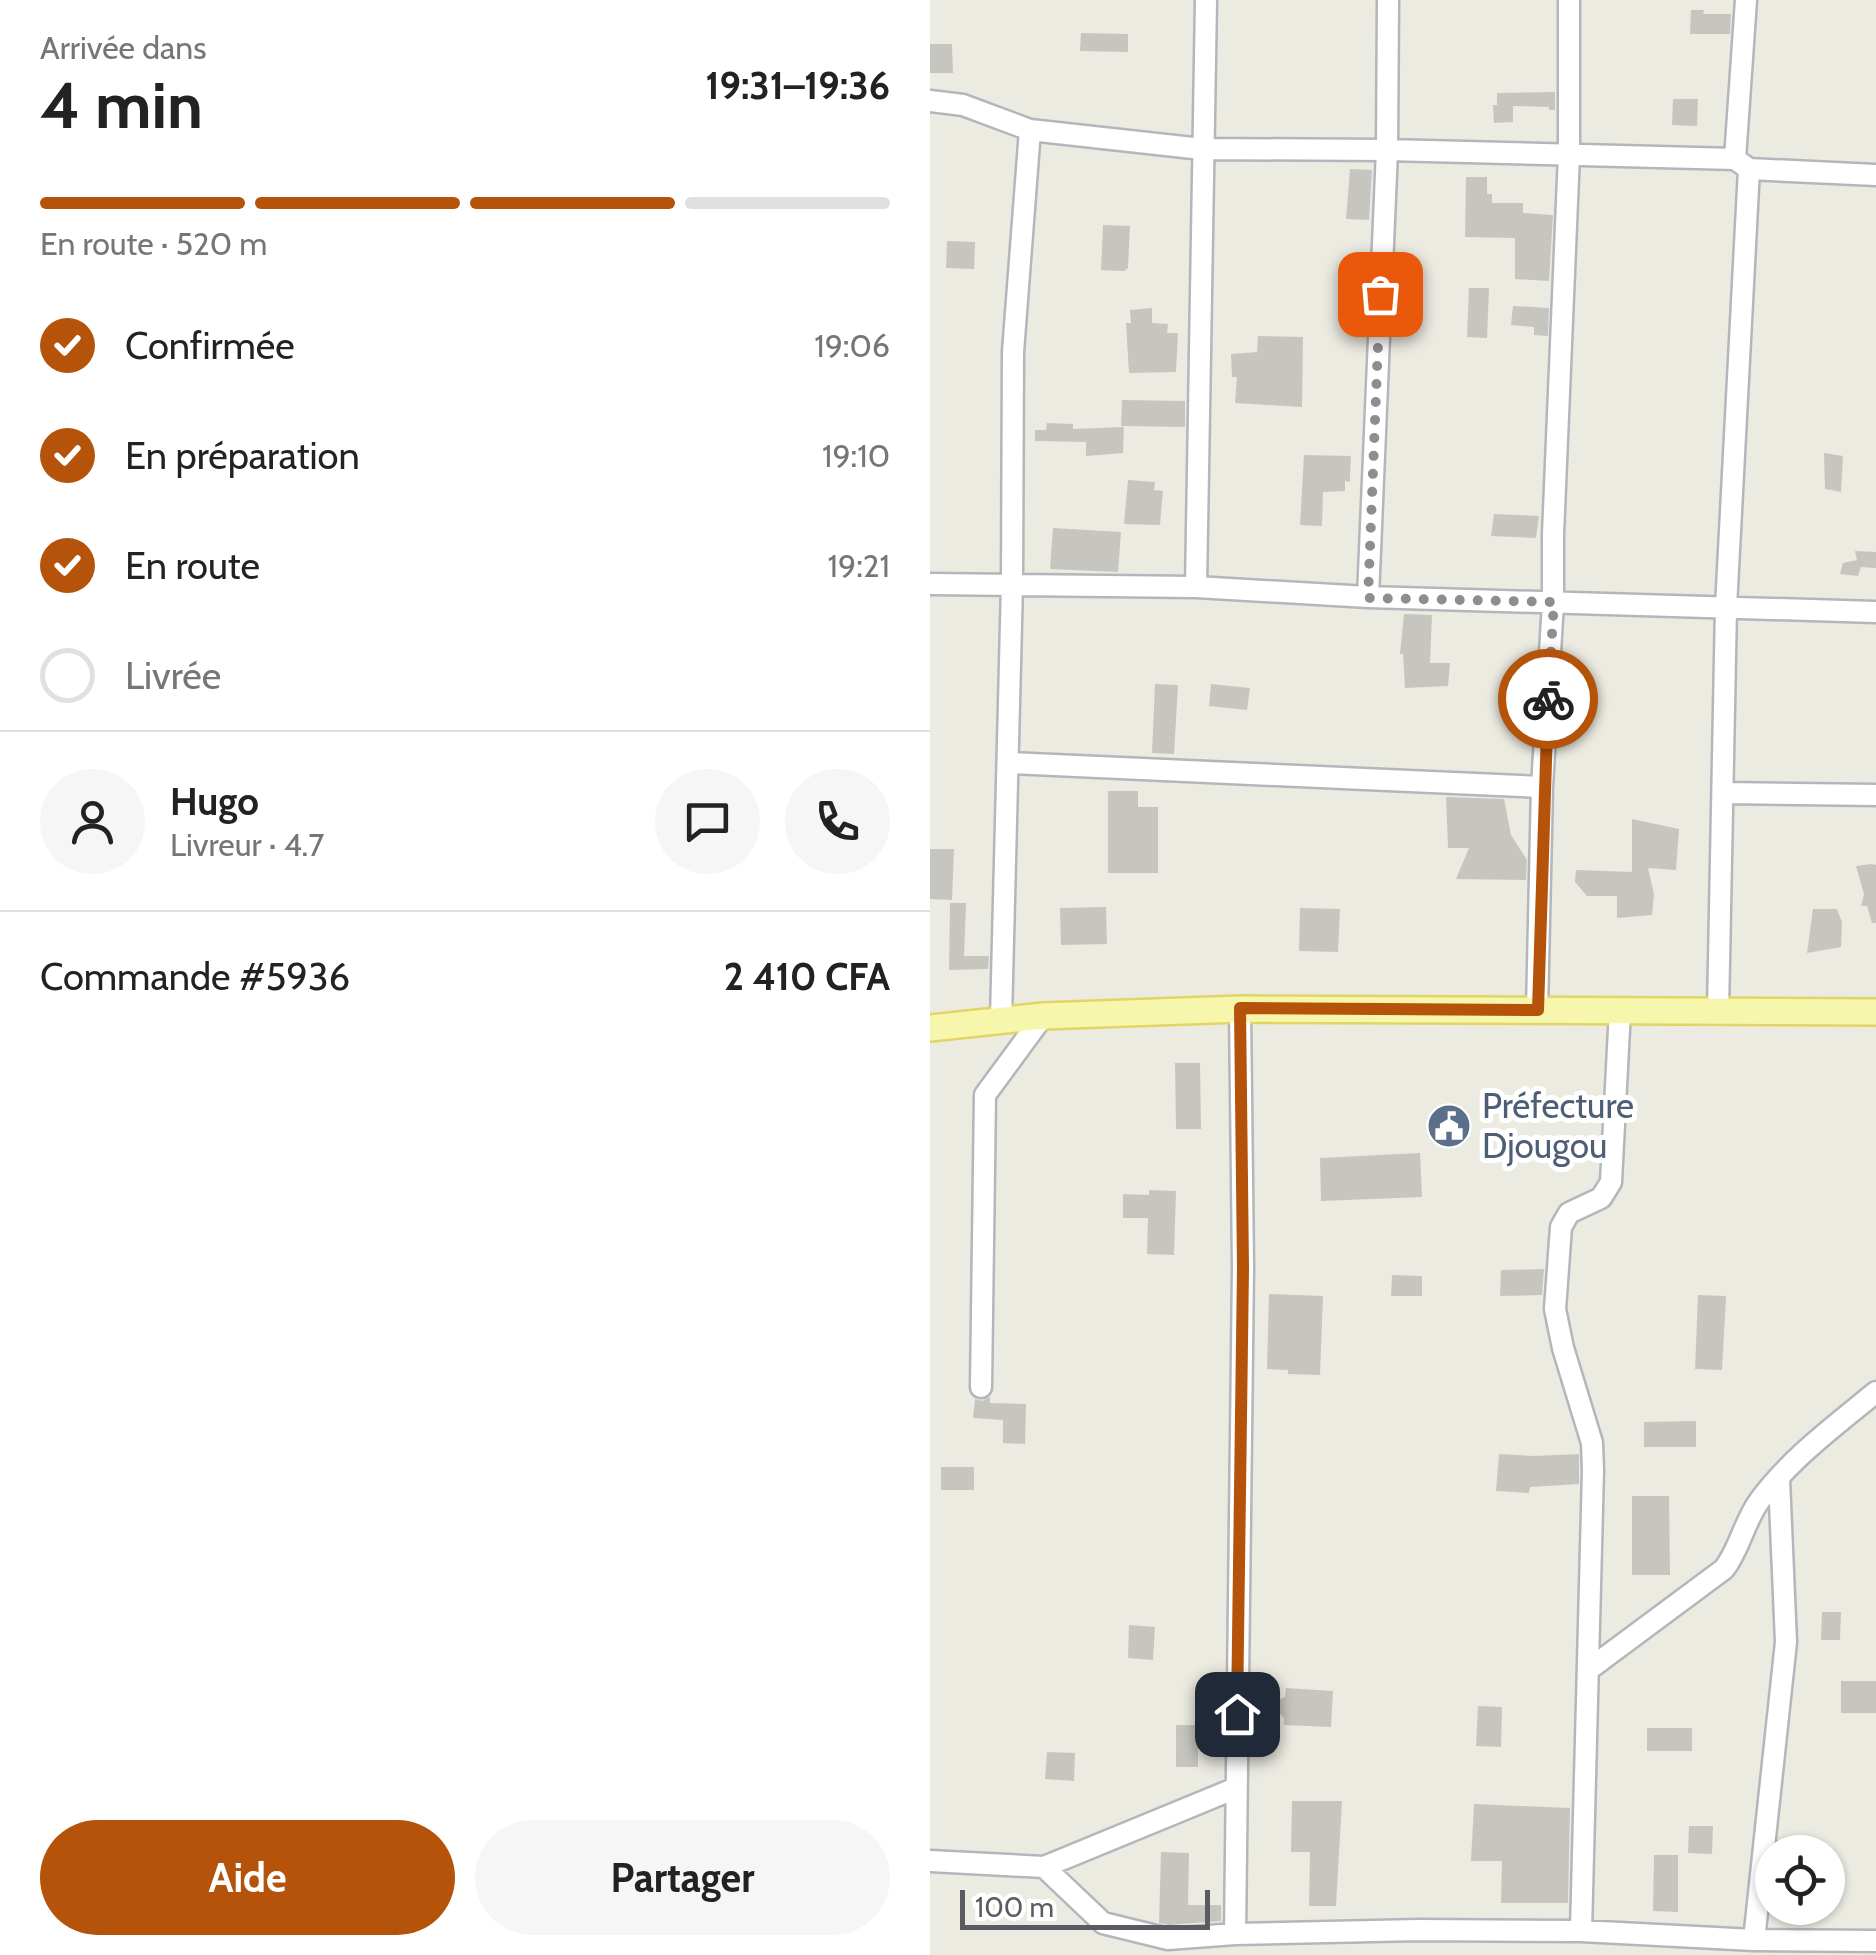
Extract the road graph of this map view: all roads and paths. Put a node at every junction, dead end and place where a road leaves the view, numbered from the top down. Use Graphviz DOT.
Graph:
graph roads {
  1 [pos="1206,0"];
  2 [pos="1388,0"];
  3 [pos="1568,0"];
  4 [pos="1746,0"];
  5 [pos="930,101"];
  6 [pos="1030,130"];
  7 [pos="1202,149"];
  8 [pos="1387,150"];
  9 [pos="1569,154"];
  10 [pos="1742,164"];
  11 [pos="1876,174"];
  12 [pos="930,584"];
  13 [pos="1012,584"];
  14 [pos="1196,587"];
  15 [pos="1368,598"];
  16 [pos="1554,602"];
  17 [pos="1726,607"];
  18 [pos="1876,612"];
  19 [pos="1008,763"];
  20 [pos="1542,787"];
  21 [pos="1723,793"];
  22 [pos="1876,795"];
  23 [pos="1240,1008"];
  24 [pos="1538,1010"];
  25 [pos="1620,1010"];
  26 [pos="1718,1011"];
  27 [pos="1876,1012"];
  28 [pos="1043,1016"];
  29 [pos="1001,1019"];
  30 [pos="930,1028"];
  31 [pos="981,1387"];
  32 [pos="1876,1392"];
  33 [pos="1779,1479"];
  34 [pos="1588,1670"];
  35 [pos="1236,1788"];
  36 [pos="930,1861"];
  37 [pos="1044,1868"];
  38 [pos="1582,1931"];
  39 [pos="1235,1934"];
  40 [pos="1876,1941"];
  41 [pos="1632,1945"];
  42 [pos="1766,1945"];
  1 -- 7 [label="street"];
  2 -- 8 [label="street"];
  3 -- 9 [label="street"];
  4 -- 10 [label="street"];
  5 -- 6 [label="street"];
  6 -- 7 [label="street"];
  6 -- 13 [label="street"];
  7 -- 8 [label="street"];
  7 -- 14 [label="street"];
  8 -- 9 [label="street"];
  8 -- 15 [label="street"];
  9 -- 10 [label="street"];
  9 -- 16 [label="street"];
  10 -- 11 [label="street"];
  10 -- 17 [label="street"];
  12 -- 13 [label="street"];
  13 -- 14 [label="street"];
  13 -- 19 [label="street"];
  14 -- 15 [label="street"];
  15 -- 16 [label="street"];
  16 -- 17 [label="street"];
  16 -- 20 [label="street"];
  17 -- 18 [label="street"];
  17 -- 21 [label="street"];
  19 -- 20 [label="street"];
  19 -- 29 [label="street"];
  20 -- 24 [label="street"];
  21 -- 22 [label="street"];
  21 -- 26 [label="street"];
  23 -- 24 [label="main road"];
  23 -- 28 [label="main road"];
  23 -- 35 [label="street"];
  24 -- 25 [label="main road"];
  25 -- 26 [label="main road"];
  25 -- 34 [label="street"];
  26 -- 27 [label="main road"];
  28 -- 29 [label="main road"];
  28 -- 31 [label="street"];
  29 -- 30 [label="main road"];
  32 -- 33 [label="street"];
  33 -- 34 [label="street"];
  33 -- 42 [label="street"];
  34 -- 38 [label="street"];
  35 -- 37 [label="street"];
  35 -- 39 [label="street"];
  36 -- 37 [label="street"];
  37 -- 39 [label="street"];
  38 -- 39 [label="street"];
  38 -- 41 [label="street"];
  40 -- 42 [label="street"];
  41 -- 42 [label="street"];
}
